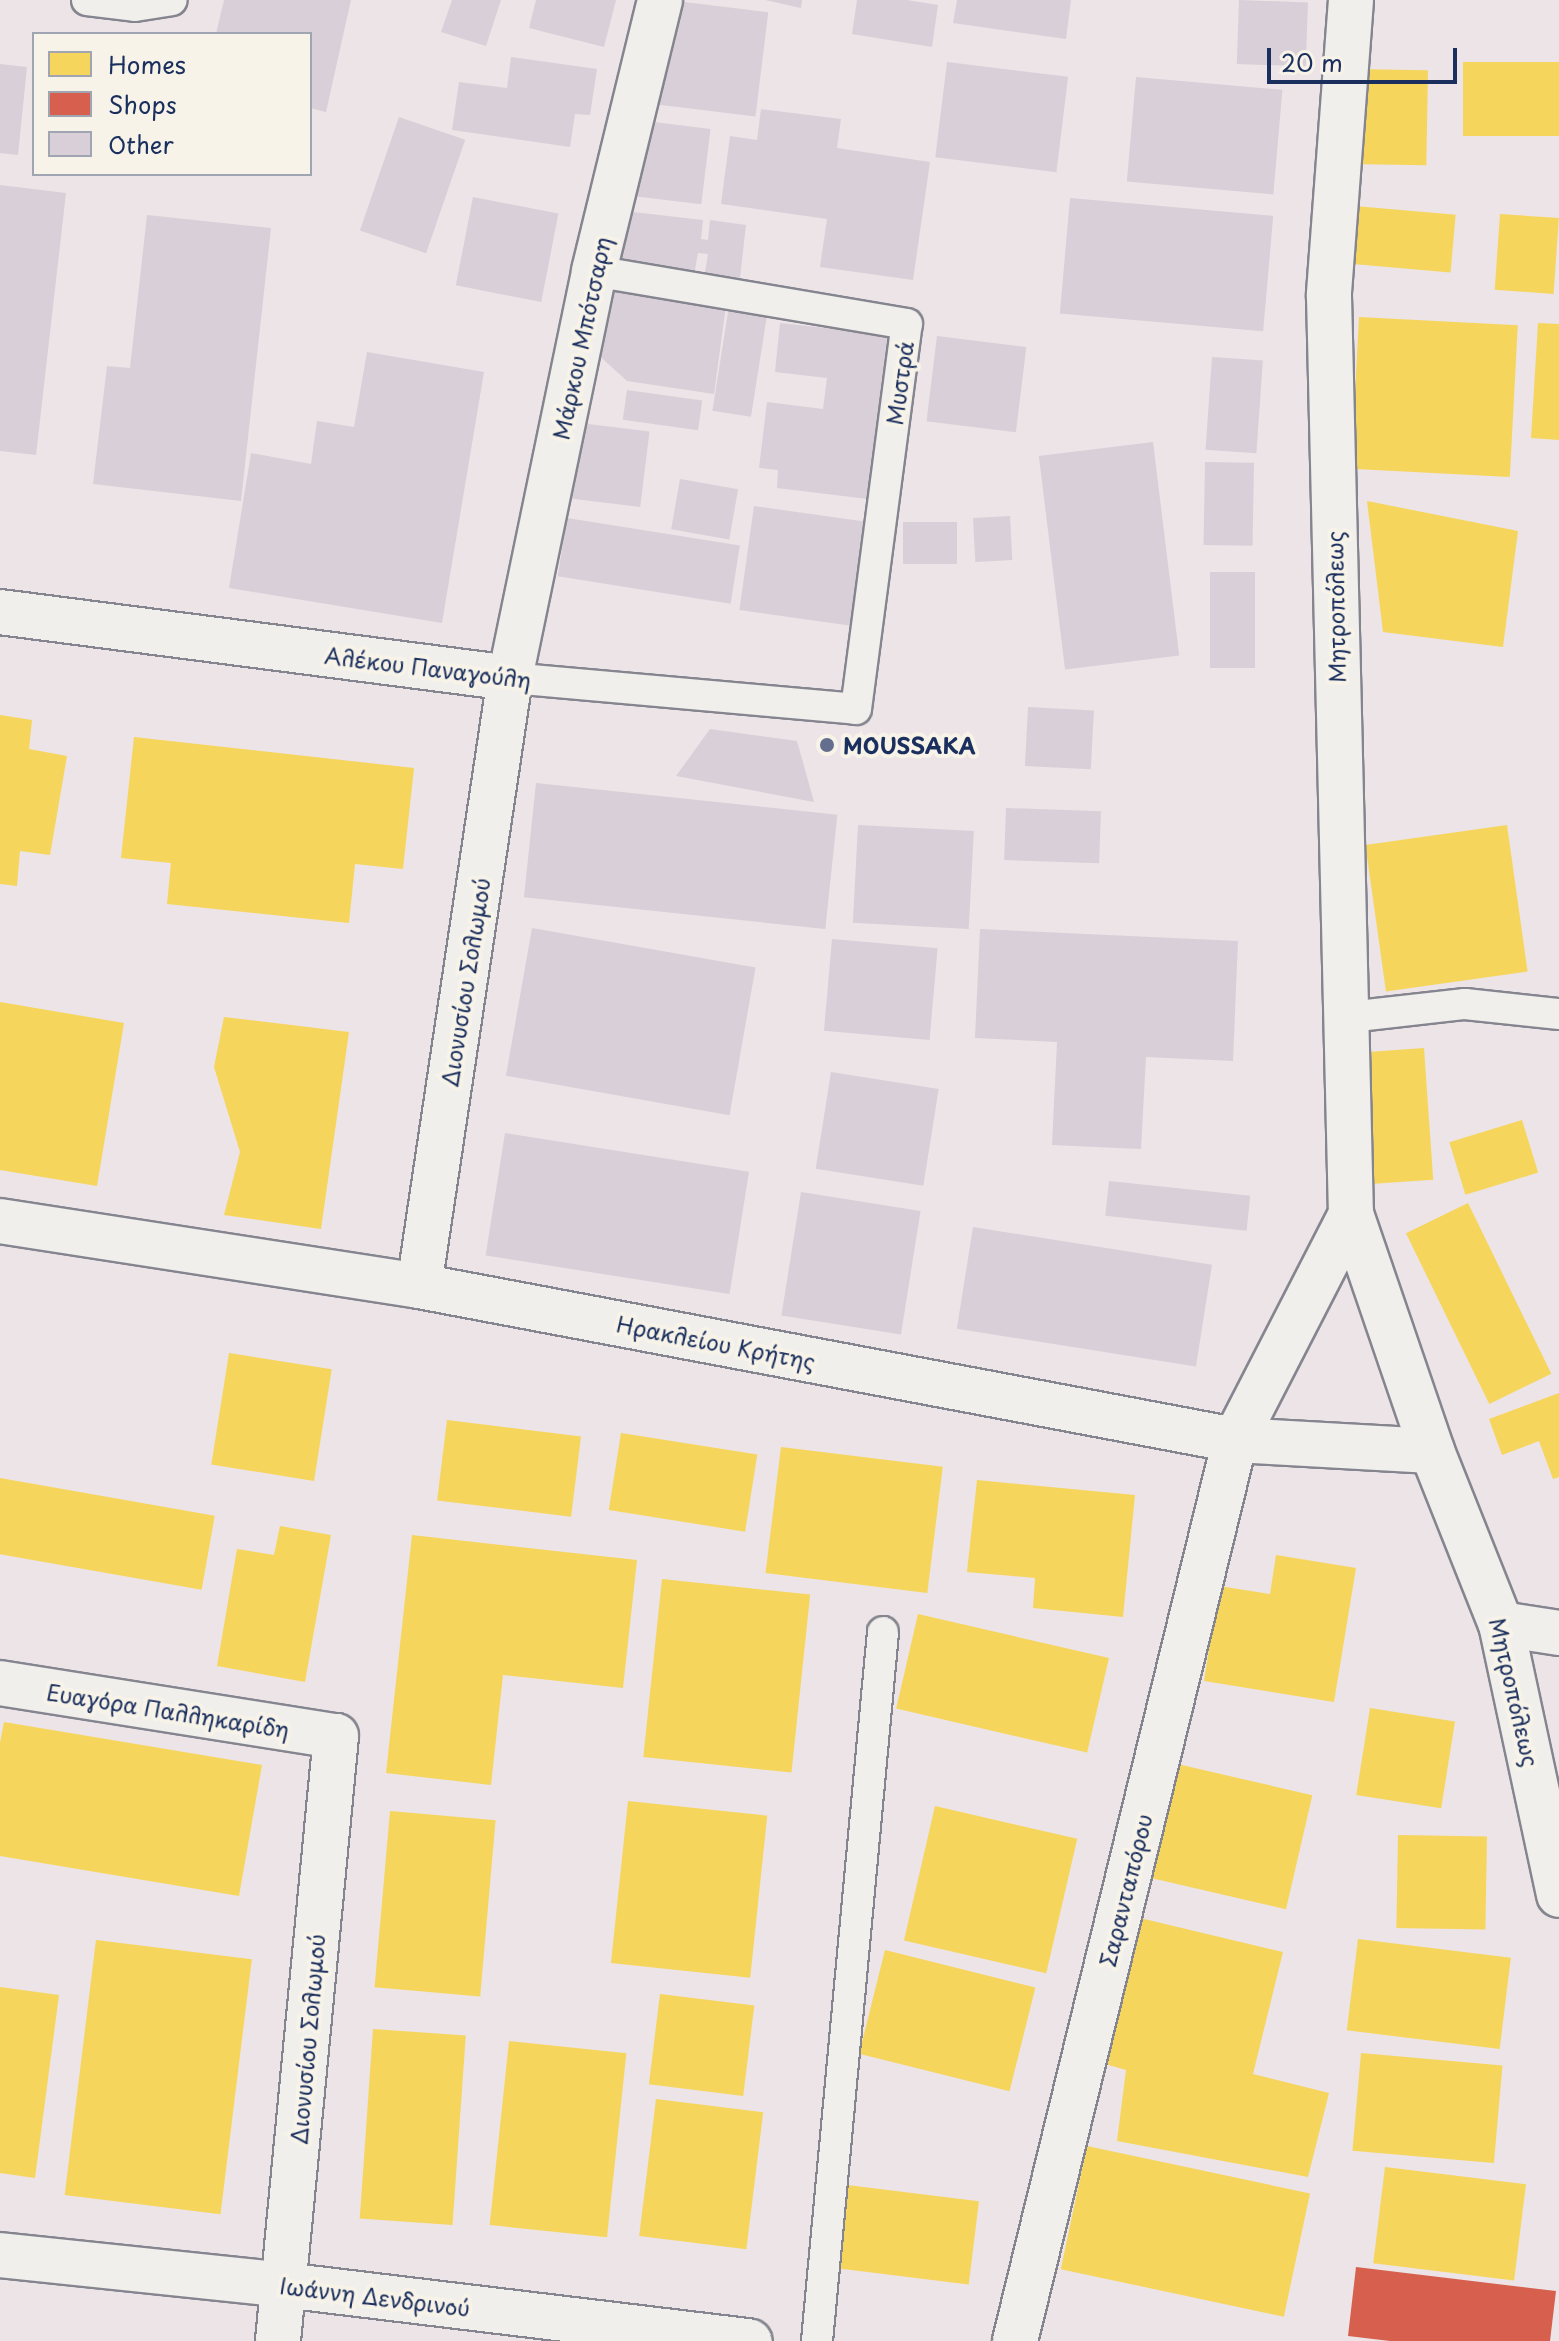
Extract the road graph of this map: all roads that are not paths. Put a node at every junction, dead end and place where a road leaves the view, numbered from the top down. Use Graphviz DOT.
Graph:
graph roads {
  1 [pos="87,0"];
  2 [pos="172,0"];
  3 [pos="660,0"];
  4 [pos="1351,0"];
  5 [pos="594,271"];
  6 [pos="0,612"];
  7 [pos="510,678"];
  8 [pos="856,709"];
  9 [pos="1559,1014"];
  10 [pos="1349,1017"];
  11 [pos="1351,1214"];
  12 [pos="0,1221"];
  13 [pos="419,1286"];
  14 [pos="1235,1440"];
  15 [pos="1432,1451"];
  16 [pos="1501,1624"];
  17 [pos="883,1632"];
  18 [pos="1559,1633"];
  19 [pos="0,1683"];
  20 [pos="336,1736"];
  21 [pos="1559,1895"];
  22 [pos="0,2255"];
  23 [pos="284,2285"];
  24 [pos="278,2341"];
  25 [pos="750,2341"];
  26 [pos="817,2341"];
  27 [pos="1015,2341"];
  1 -- 2 [label="lane"];
  3 -- 5 [label="street, Μάρκου Μπότσαρη"];
  4 -- 10 [label="street, Μητροπόλεως"];
  5 -- 7 [label="street, Μάρκου Μπότσαρη"];
  5 -- 8 [label="lane, Μυστρά"];
  6 -- 7 [label="street, Αλέκου Παναγούλη"];
  7 -- 8 [label="lane, Αλέκου Παναγούλη"];
  7 -- 13 [label="street, Διονυσίου Σολωμού"];
  9 -- 10 [label="lane"];
  10 -- 11 [label="street, Μητροπόλεως"];
  11 -- 14 [label="street, Σαρανταπόρου"];
  11 -- 15 [label="street, Μητροπόλεως"];
  12 -- 13 [label="street, Ηρακλείου Κρήτης"];
  13 -- 14 [label="street, Ηρακλείου Κρήτης"];
  14 -- 15 [label="street, Ηρακλείου Κρήτης"];
  14 -- 27 [label="street, Σαρανταπόρου"];
  15 -- 16 [label="street, Μητροπόλεως"];
  16 -- 18 [label="street"];
  16 -- 21 [label="street, Μητροπόλεως"];
  17 -- 26 [label="lane"];
  19 -- 20 [label="street, Ευαγόρα Παλληκαρίδη"];
  20 -- 23 [label="street, Διονυσίου Σολωμού"];
  22 -- 23 [label="street, Ιωάννη Δενδρινού"];
  23 -- 24 [label="street, Διονυσίου Σολωμού"];
  23 -- 25 [label="street, Ιωάννη Δενδρινού"];
}
